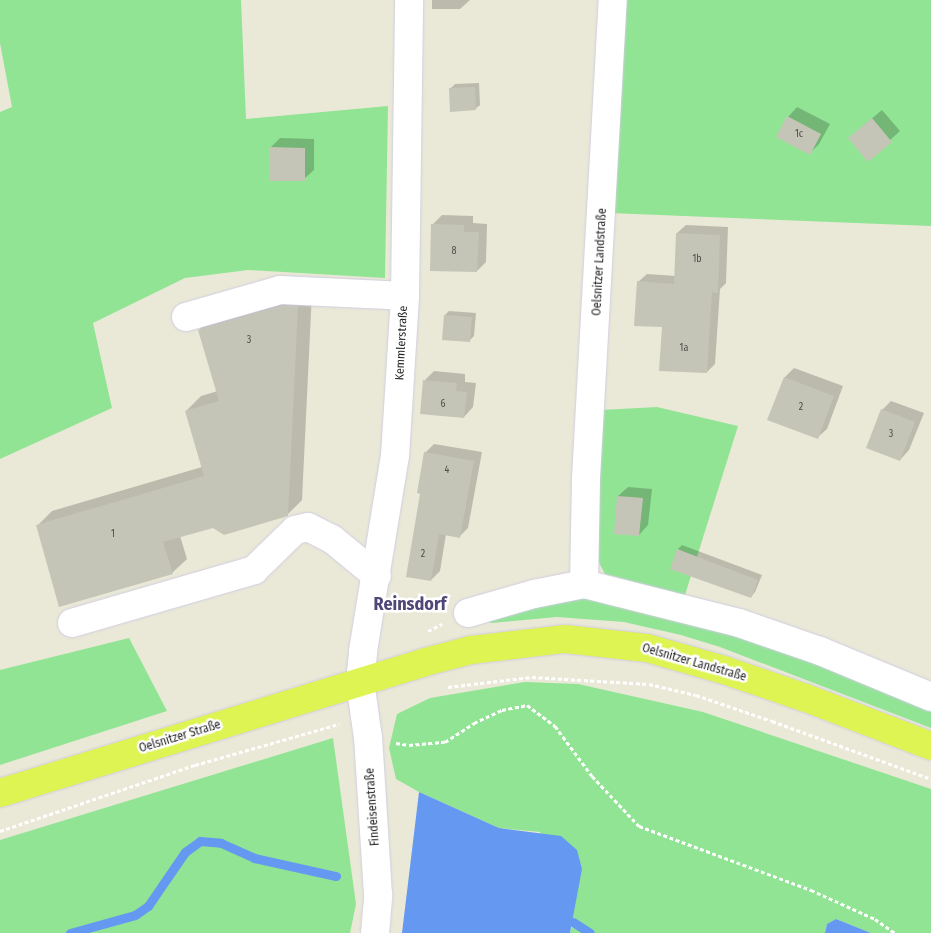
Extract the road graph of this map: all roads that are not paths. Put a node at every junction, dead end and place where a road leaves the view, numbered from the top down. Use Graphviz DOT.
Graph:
graph roads {
  1 [pos="409,0"];
  2 [pos="613,0"];
  3 [pos="405,296"];
  4 [pos="186,317"];
  5 [pos="377,576"];
  6 [pos="584,584"];
  7 [pos="468,613"];
  8 [pos="72,623"];
  9 [pos="360,682"];
  10 [pos="931,697"];
  11 [pos="931,746"];
  12 [pos="0,792"];
  13 [pos="375,933"];
  1 -- 3 [label="street, Kemmlerstraße"];
  2 -- 6 [label="street, Oelsnitzer Landstraße"];
  3 -- 4 [label="street"];
  3 -- 5 [label="street, Kemmlerstraße"];
  5 -- 8 [label="street"];
  5 -- 9 [label="street, Kemmlerstraße"];
  6 -- 7 [label="street"];
  6 -- 10 [label="street"];
  9 -- 11 [label="main road, Oelsnitzer Landstraße"];
  9 -- 12 [label="main road, Oelsnitzer Straße"];
  9 -- 13 [label="street, Findeisenstraße"];
}
